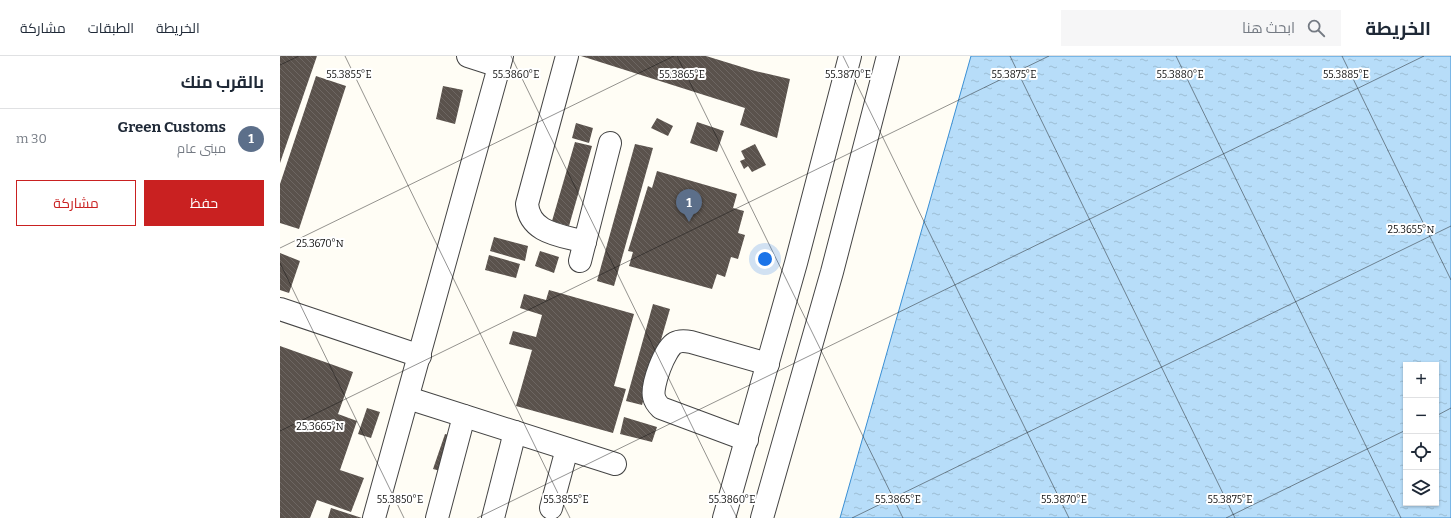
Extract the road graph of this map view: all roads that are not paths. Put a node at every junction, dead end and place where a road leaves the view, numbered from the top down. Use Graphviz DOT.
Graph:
graph roads {
  1 [pos="468,56"];
  2 [pos="567,56"];
  3 [pos="850,56"];
  4 [pos="888,56"];
  5 [pos="501,61"];
  6 [pos="610,143"];
  7 [pos="280,309"];
  8 [pos="420,356"];
  9 [pos="768,364"];
  10 [pos="408,398"];
  11 [pos="464,416"];
  12 [pos="515,432"];
  13 [pos="747,440"];
  14 [pos="567,449"];
  15 [pos="615,464"];
  16 [pos="551,508"];
  17 [pos="374,518"];
  18 [pos="437,518"];
  19 [pos="493,518"];
  20 [pos="724,518"];
  21 [pos="762,518"];
  1 -- 5 [label="street"];
  2 -- 6 [label="street"];
  3 -- 9 [label="street"];
  4 -- 21 [label="street"];
  5 -- 8 [label="street"];
  7 -- 8 [label="street"];
  8 -- 10 [label="street"];
  9 -- 13 [label="street"];
  9 -- 13 [label="street"];
  10 -- 11 [label="street"];
  10 -- 17 [label="street"];
  11 -- 12 [label="street"];
  11 -- 18 [label="street"];
  12 -- 14 [label="street"];
  12 -- 19 [label="street"];
  13 -- 20 [label="street"];
  14 -- 15 [label="street"];
  14 -- 16 [label="street"];
}
